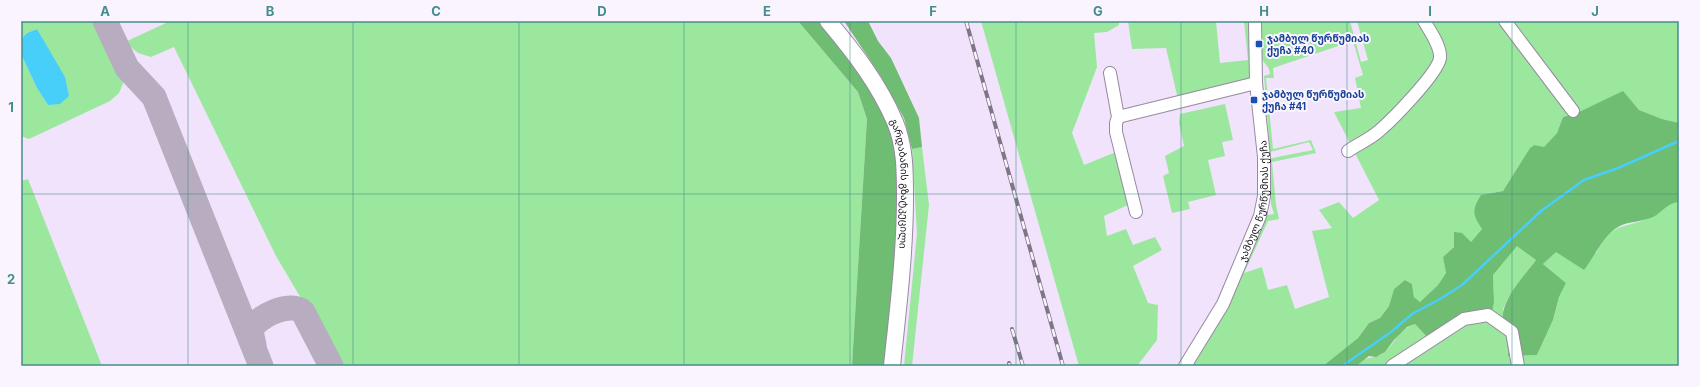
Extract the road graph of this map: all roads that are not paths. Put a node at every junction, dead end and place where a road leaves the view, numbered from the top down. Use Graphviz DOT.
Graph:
graph roads {
  1 [pos="828,21"];
  2 [pos="1255,21"];
  3 [pos="1424,21"];
  4 [pos="1505,21"];
  5 [pos="1110,73"];
  6 [pos="1256,83"];
  7 [pos="1573,111"];
  8 [pos="1118,116"];
  9 [pos="1348,151"];
  10 [pos="1136,212"];
  11 [pos="892,366"];
  12 [pos="1185,366"];
  13 [pos="1392,366"];
  14 [pos="1518,366"];
  1 -- 11 [label="main road, გარდაბანის გზატკეცილი"];
  2 -- 6 [label="street, ჯამბულ წურწუმიას ქუჩა"];
  3 -- 9 [label="street"];
  4 -- 7 [label="street"];
  5 -- 8 [label="street"];
  6 -- 8 [label="street"];
  6 -- 12 [label="street, ჯამბულ წურწუმიას ქუჩა"];
  8 -- 10 [label="street"];
  13 -- 14 [label="street"];
}
